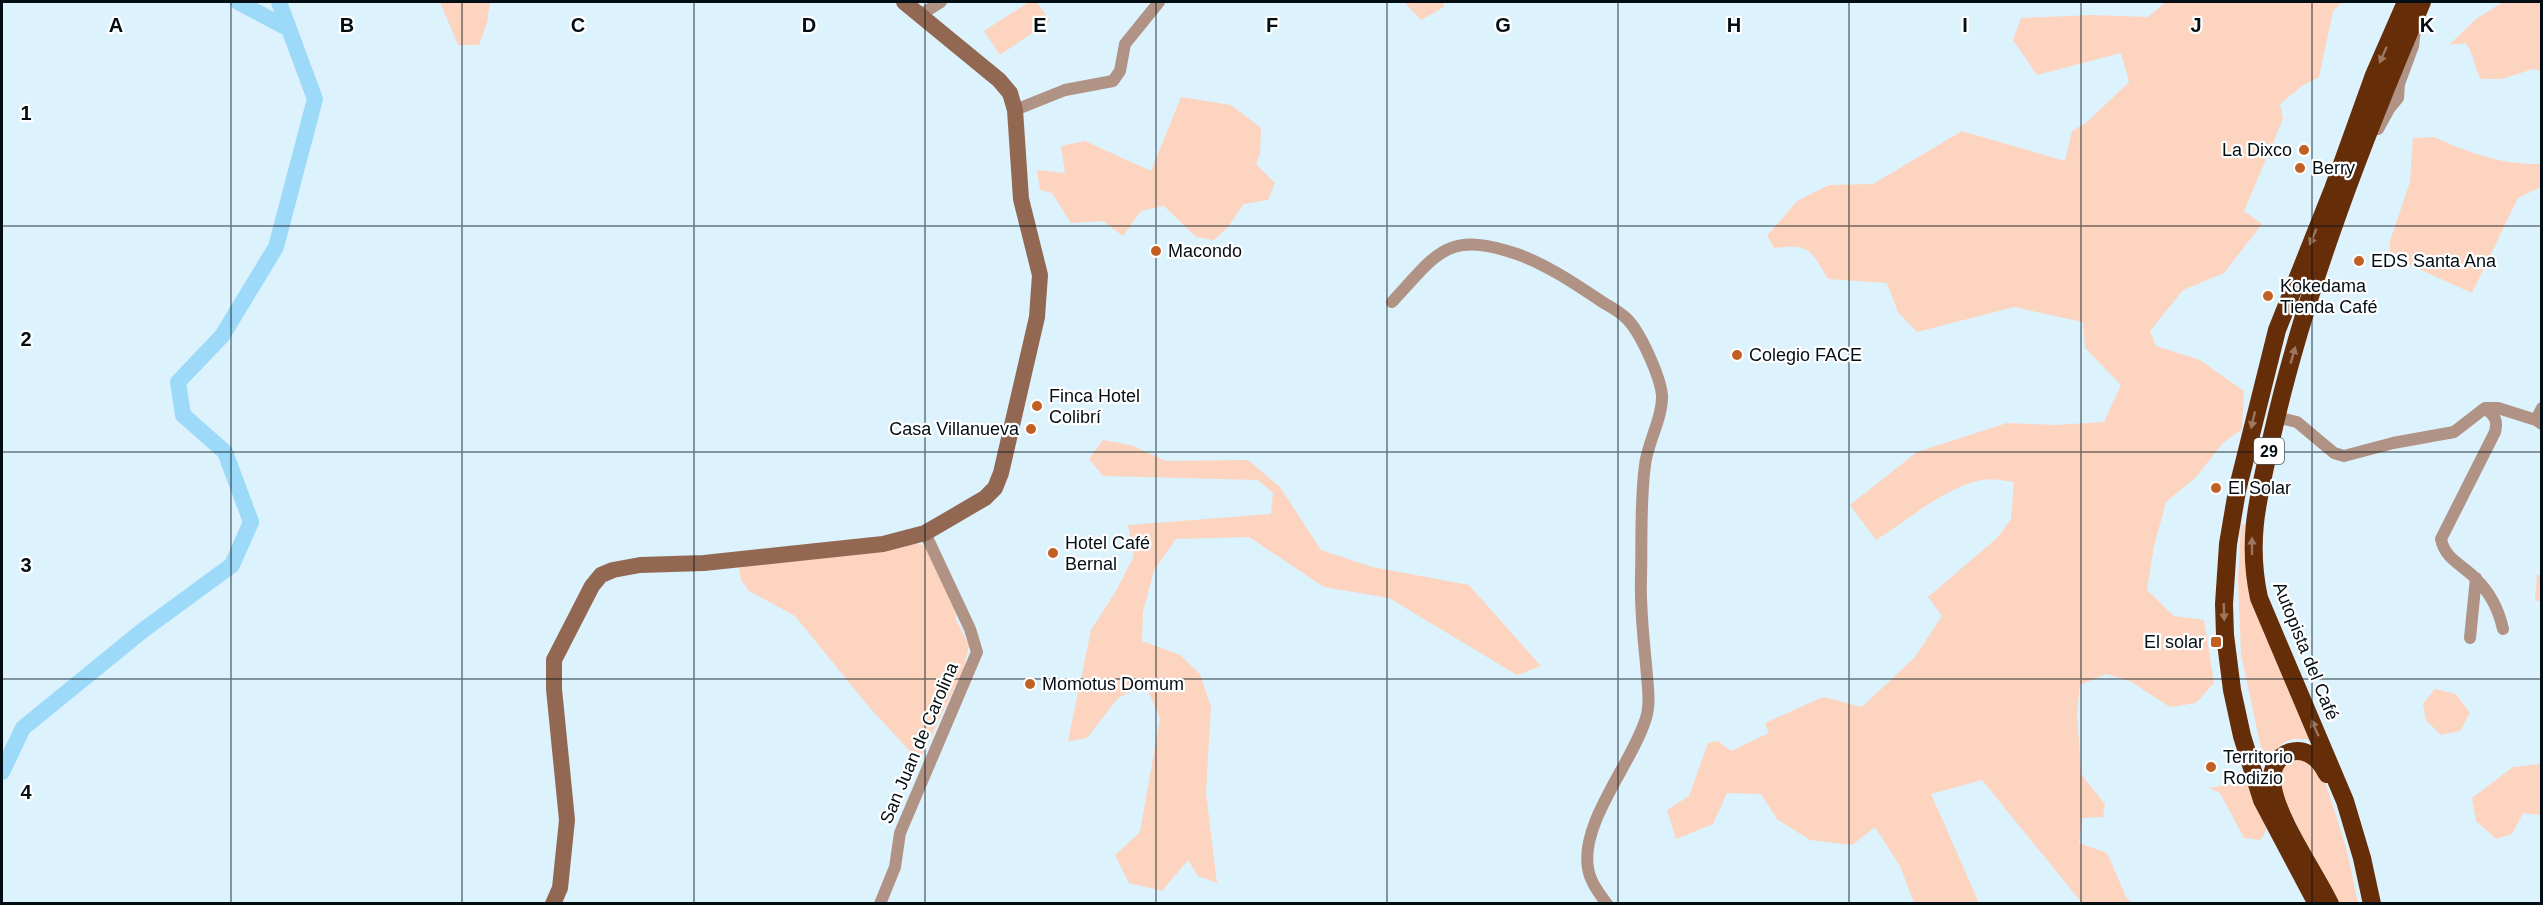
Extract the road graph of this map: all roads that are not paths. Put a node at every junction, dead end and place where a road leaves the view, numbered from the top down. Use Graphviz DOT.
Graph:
graph roads {
  1 [pos="904,2"];
  2 [pos="941,2"];
  3 [pos="1159,2"];
  4 [pos="2406,2"];
  5 [pos="2422,2"];
  6 [pos="920,15"];
  7 [pos="1015,110"];
  8 [pos="1392,302"];
  9 [pos="2485,408"];
  10 [pos="2541,408"];
  11 [pos="2276,417"];
  12 [pos="2539,422"];
  13 [pos="925,533"];
  14 [pos="2476,578"];
  15 [pos="2504,629"];
  16 [pos="2470,638"];
  17 [pos="553,903"];
  18 [pos="880,903"];
  19 [pos="1607,903"];
  20 [pos="2317,903"];
  21 [pos="2330,903"];
  22 [pos="2371,903"];
  1 -- 6 [label="street"];
  2 -- 6 [label="street"];
  3 -- 7 [label="street"];
  4 -- 20 [label="highway, 29, one-way"];
  11 -- 5 [label="highway, Autopista del Café / 29, one-way"];
  6 -- 7 [label="street"];
  7 -- 13 [label="street"];
  8 -- 19 [label="street"];
  9 -- 11 [label="street"];
  9 -- 12 [label="street"];
  9 -- 14 [label="street"];
  10 -- 12 [label="street"];
  22 -- 11 [label="highway, Autopista del Café / 29, one-way"];
  13 -- 17 [label="street"];
  13 -- 18 [label="street, San Juan de Carolina"];
  14 -- 15 [label="street"];
  14 -- 16 [label="street"];
  21 -- 22 [label="highway"];
}
